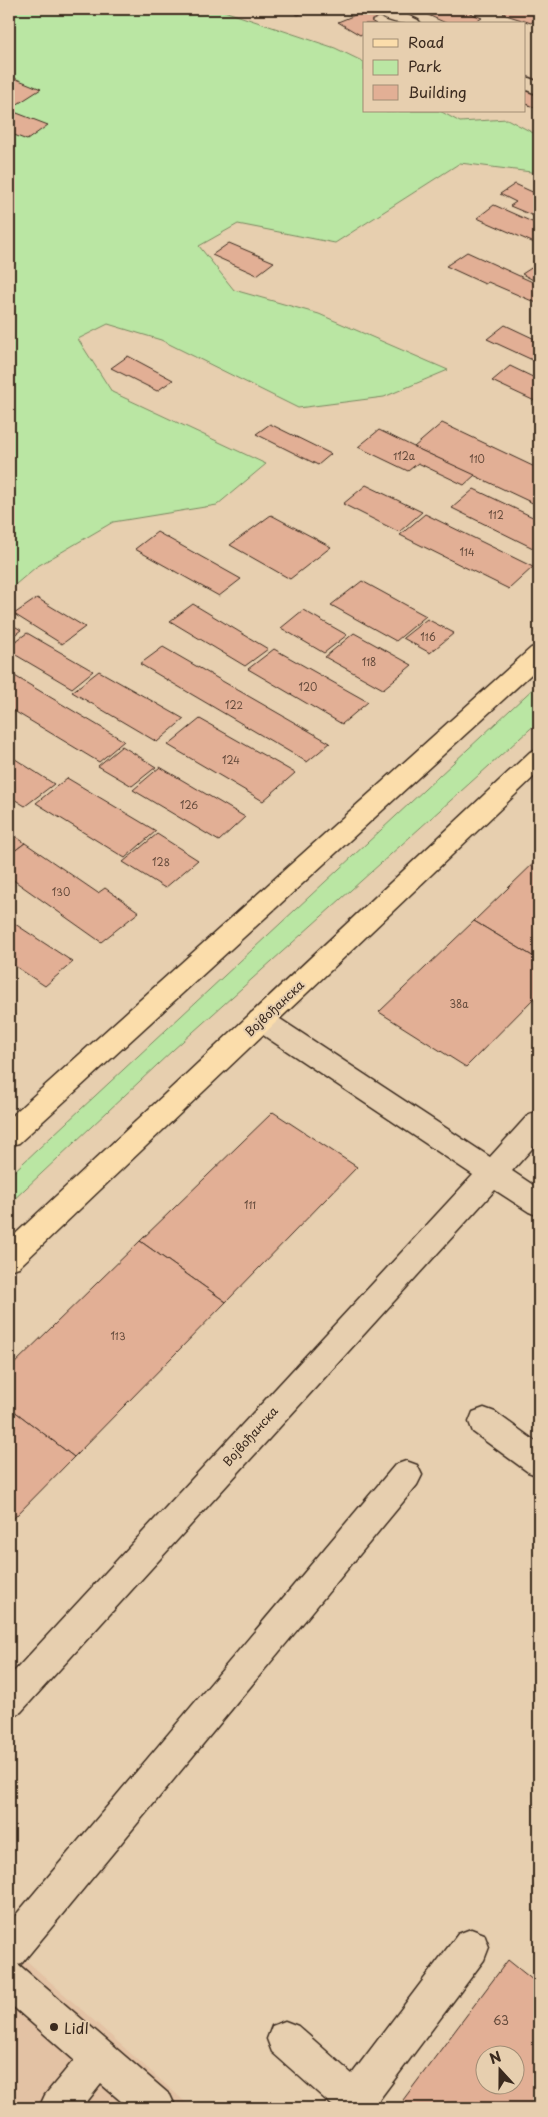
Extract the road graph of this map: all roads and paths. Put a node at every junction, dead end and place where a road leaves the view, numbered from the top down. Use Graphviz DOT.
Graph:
graph roads {
  1 [pos="382,9"];
  2 [pos="408,22"];
  3 [pos="526,82"];
  4 [pos="539,90"];
  5 [pos="539,654"];
  6 [pos="539,758"];
  7 [pos="262,1020"];
  8 [pos="539,1122"];
  9 [pos="9,1135"];
  10 [pos="492,1172"];
  11 [pos="539,1204"];
  12 [pos="9,1258"];
  13 [pos="484,1422"];
  14 [pos="539,1462"];
  15 [pos="406,1474"];
  16 [pos="9,1700"];
  17 [pos="471,1947"];
  18 [pos="9,1950"];
  19 [pos="9,1979"];
  20 [pos="285,2039"];
  21 [pos="99,2058"];
  22 [pos="359,2105"];
  23 [pos="58,2108"];
  24 [pos="157,2108"];
  1 -- 2 [label="street"];
  3 -- 4 [label="street"];
  5 -- 9 [label="main road"];
  6 -- 7 [label="main road, Војвођанска"];
  7 -- 10 [label="street"];
  7 -- 12 [label="main road, Војвођанска"];
  8 -- 10 [label="street, Војвођанска"];
  10 -- 11 [label="street"];
  10 -- 16 [label="street, Војвођанска"];
  13 -- 14 [label="street"];
  15 -- 18 [label="street"];
  17 -- 22 [label="street"];
  19 -- 21 [label="street"];
  20 -- 22 [label="street"];
  21 -- 23 [label="street"];
  21 -- 24 [label="street"];
}
